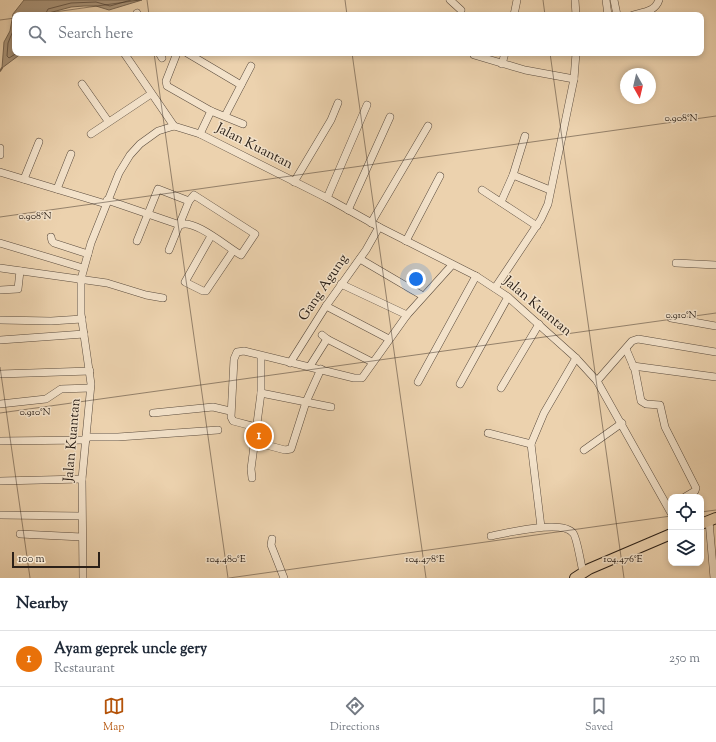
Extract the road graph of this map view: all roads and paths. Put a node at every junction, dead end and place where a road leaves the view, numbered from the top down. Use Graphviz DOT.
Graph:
graph roads {
  1 [pos="450,0"];
  2 [pos="518,0"];
  3 [pos="575,0"];
  4 [pos="606,0"];
  5 [pos="614,0"];
  6 [pos="658,1"];
  7 [pos="461,10"];
  8 [pos="515,12"];
  9 [pos="576,12"];
  10 [pos="608,12"];
  11 [pos="616,12"];
  12 [pos="644,12"];
  13 [pos="126,56"];
  14 [pos="175,56"];
  15 [pos="192,56"];
  16 [pos="477,56"];
  17 [pos="503,56"];
  18 [pos="576,56"];
  19 [pos="502,64"];
  20 [pos="251,66"];
  21 [pos="574,79"];
  22 [pos="82,84"];
  23 [pos="241,85"];
  24 [pos="151,94"];
  25 [pos="338,103"];
  26 [pos="367,105"];
  27 [pos="211,110"];
  28 [pos="226,116"];
  29 [pos="390,117"];
  30 [pos="108,121"];
  31 [pos="242,124"];
  32 [pos="174,126"];
  33 [pos="428,126"];
  34 [pos="91,134"];
  35 [pos="200,134"];
  36 [pos="525,136"];
  37 [pos="39,142"];
  38 [pos="0,148"];
  39 [pos="71,154"];
  40 [pos="0,155"];
  41 [pos="0,172"];
  42 [pos="513,175"];
  43 [pos="440,176"];
  44 [pos="24,179"];
  45 [pos="294,182"];
  46 [pos="57,189"];
  47 [pos="482,190"];
  48 [pos="550,190"];
  49 [pos="327,198"];
  50 [pos="189,201"];
  51 [pos="106,202"];
  52 [pos="501,202"];
  53 [pos="348,210"];
  54 [pos="148,214"];
  55 [pos="371,223"];
  56 [pos="180,225"];
  57 [pos="537,226"];
  58 [pos="379,228"];
  59 [pos="211,236"];
  60 [pos="51,237"];
  61 [pos="406,241"];
  62 [pos="137,242"];
  63 [pos="0,243"];
  64 [pos="169,250"];
  65 [pos="233,251"];
  66 [pos="88,254"];
  67 [pos="360,259"];
  68 [pos="676,263"];
  69 [pos="452,264"];
  70 [pos="716,265"];
  71 [pos="0,268"];
  72 [pos="83,268"];
  73 [pos="20,271"];
  74 [pos="476,276"];
  75 [pos="81,279"];
  76 [pos="342,284"];
  77 [pos="495,288"];
  78 [pos="0,290"];
  79 [pos="423,296"];
  80 [pos="508,297"];
  81 [pos="163,298"];
  82 [pos="326,306"];
  83 [pos="407,316"];
  84 [pos="671,318"];
  85 [pos="82,319"];
  86 [pos="0,320"];
  87 [pos="539,324"];
  88 [pos="716,326"];
  89 [pos="84,334"];
  90 [pos="389,339"];
  91 [pos="0,340"];
  92 [pos="626,349"];
  93 [pos="716,352"];
  94 [pos="261,356"];
  95 [pos="576,358"];
  96 [pos="372,362"];
  97 [pos="290,363"];
  98 [pos="310,366"];
  99 [pos="633,366"];
  100 [pos="321,369"];
  101 [pos="90,371"];
  102 [pos="0,374"];
  103 [pos="716,377"];
  104 [pos="597,381"];
  105 [pos="418,382"];
  106 [pos="460,384"];
  107 [pos="90,388"];
  108 [pos="501,388"];
  109 [pos="261,393"];
  110 [pos="306,402"];
  111 [pos="0,404"];
  112 [pos="331,407"];
  113 [pos="230,411"];
  114 [pos="153,413"];
  115 [pos="622,423"];
  116 [pos="256,427"];
  117 [pos="218,430"];
  118 [pos="488,433"];
  119 [pos="86,439"];
  120 [pos="0,441"];
  121 [pos="255,442"];
  122 [pos="531,444"];
  123 [pos="584,450"];
  124 [pos="252,478"];
  125 [pos="82,479"];
  126 [pos="0,481"];
  127 [pos="690,494"];
  128 [pos="668,505"];
  129 [pos="0,516"];
  130 [pos="81,516"];
  131 [pos="709,521"];
  132 [pos="541,526"];
  133 [pos="20,534"];
  134 [pos="668,535"];
  135 [pos="491,536"];
  136 [pos="82,537"];
  137 [pos="272,539"];
  138 [pos="579,575"];
  139 [pos="83,578"];
  140 [pos="284,578"];
  141 [pos="714,578"];
  1 -- 7 [label="street"];
  2 -- 8 [label="street"];
  3 -- 9 [label="street"];
  4 -- 10 [label="street"];
  5 -- 11 [label="street"];
  6 -- 12 [label="street"];
  13 -- 24 [label="street"];
  14 -- 27 [label="street"];
  15 -- 23 [label="street"];
  16 -- 19 [label="street"];
  17 -- 19 [label="street"];
  18 -- 21 [label="street"];
  19 -- 21 [label="street"];
  20 -- 23 [label="street"];
  21 -- 48 [label="street"];
  22 -- 30 [label="street"];
  23 -- 28 [label="street"];
  24 -- 30 [label="street"];
  24 -- 32 [label="street"];
  25 -- 45 [label="street"];
  26 -- 49 [label="street"];
  27 -- 28 [label="street"];
  27 -- 35 [label="street"];
  28 -- 31 [label="street"];
  29 -- 53 [label="street"];
  30 -- 34 [label="street"];
  32 -- 35 [label="street, Jalan Kuantan"];
  32 -- 51 [label="street, Jalan Kuantan"];
  33 -- 55 [label="street"];
  35 -- 45 [label="street, Jalan Kuantan"];
  36 -- 42 [label="street"];
  37 -- 44 [label="street"];
  38 -- 40 [label="street"];
  39 -- 46 [label="street"];
  41 -- 44 [label="street"];
  42 -- 48 [label="street"];
  42 -- 52 [label="street"];
  43 -- 61 [label="street"];
  44 -- 46 [label="street"];
  45 -- 49 [label="street, Jalan Kuantan"];
  46 -- 51 [label="street"];
  47 -- 52 [label="street"];
  48 -- 57 [label="street"];
  49 -- 53 [label="street, Jalan Kuantan"];
  50 -- 54 [label="street"];
  50 -- 56 [label="street"];
  50 -- 65 [label="street"];
  51 -- 54 [label="street"];
  51 -- 66 [label="street, Jalan Kuantan"];
  52 -- 57 [label="street"];
  53 -- 55 [label="street, Jalan Kuantan"];
  54 -- 56 [label="street"];
  54 -- 62 [label="street"];
  55 -- 58 [label="street, Jalan Kuantan"];
  56 -- 59 [label="street"];
  56 -- 64 [label="street"];
  57 -- 77 [label="street"];
  58 -- 61 [label="street, Jalan Kuantan"];
  58 -- 67 [label="street, Gang Agung"];
  59 -- 65 [label="street"];
  59 -- 65 [label="street"];
  60 -- 66 [label="street"];
  61 -- 69 [label="street, Jalan Kuantan"];
  63 -- 72 [label="street"];
  66 -- 72 [label="street, Jalan Kuantan"];
  67 -- 76 [label="street, Gang Agung"];
  67 -- 79 [label="street"];
  68 -- 70 [label="street"];
  69 -- 74 [label="street, Jalan Kuantan"];
  69 -- 79 [label="street"];
  71 -- 73 [label="street"];
  72 -- 75 [label="street, Jalan Kuantan"];
  73 -- 75 [label="street"];
  73 -- 78 [label="street"];
  74 -- 77 [label="street, Jalan Kuantan"];
  74 -- 105 [label="street"];
  75 -- 81 [label="street"];
  75 -- 85 [label="street, Jalan Kuantan"];
  76 -- 82 [label="street, Gang Agung"];
  76 -- 83 [label="street"];
  77 -- 80 [label="street, Jalan Kuantan"];
  79 -- 83 [label="street"];
  80 -- 87 [label="street, Jalan Kuantan"];
  80 -- 106 [label="street"];
  82 -- 90 [label="street"];
  82 -- 97 [label="street, Gang Agung"];
  83 -- 90 [label="street"];
  84 -- 88 [label="street"];
  85 -- 86 [label="street"];
  85 -- 89 [label="street, Jalan Kuantan"];
  87 -- 95 [label="street, Jalan Kuantan"];
  87 -- 108 [label="street"];
  89 -- 91 [label="street"];
  89 -- 101 [label="street, Jalan Kuantan"];
  90 -- 96 [label="street"];
  92 -- 93 [label="street"];
  92 -- 99 [label="street"];
  92 -- 104 [label="street"];
  94 -- 97 [label="street"];
  94 -- 109 [label="street"];
  94 -- 113 [label="street"];
  95 -- 104 [label="street, Jalan Kuantan"];
  95 -- 122 [label="street"];
  96 -- 98 [label="street"];
  96 -- 100 [label="street"];
  97 -- 98 [label="street"];
  98 -- 100 [label="street"];
  99 -- 103 [label="street"];
  99 -- 127 [label="street"];
  100 -- 110 [label="street"];
  101 -- 102 [label="street"];
  101 -- 107 [label="street, Jalan Kuantan"];
  104 -- 115 [label="street, Jalan Kuantan"];
  107 -- 111 [label="street"];
  107 -- 119 [label="street, Jalan Kuantan"];
  109 -- 110 [label="street"];
  109 -- 116 [label="street"];
  110 -- 112 [label="street"];
  110 -- 121 [label="street"];
  113 -- 114 [label="street"];
  113 -- 116 [label="street"];
  115 -- 123 [label="street"];
  115 -- 128 [label="street, Jalan Kuantan"];
  116 -- 121 [label="street"];
  117 -- 119 [label="street"];
  118 -- 122 [label="street"];
  119 -- 120 [label="street"];
  119 -- 125 [label="street, Jalan Kuantan"];
  121 -- 124 [label="street"];
  122 -- 132 [label="street"];
  125 -- 126 [label="street"];
  125 -- 130 [label="street, Jalan Kuantan"];
  129 -- 130 [label="street"];
  130 -- 136 [label="street, Jalan Kuantan"];
  131 -- 141 [label="street"];
  132 -- 135 [label="street"];
  132 -- 138 [label="street"];
  133 -- 136 [label="street"];
  134 -- 138 [label="highway"];
  136 -- 139 [label="street, Jalan Kuantan"];
  137 -- 140 [label="street"];
}
